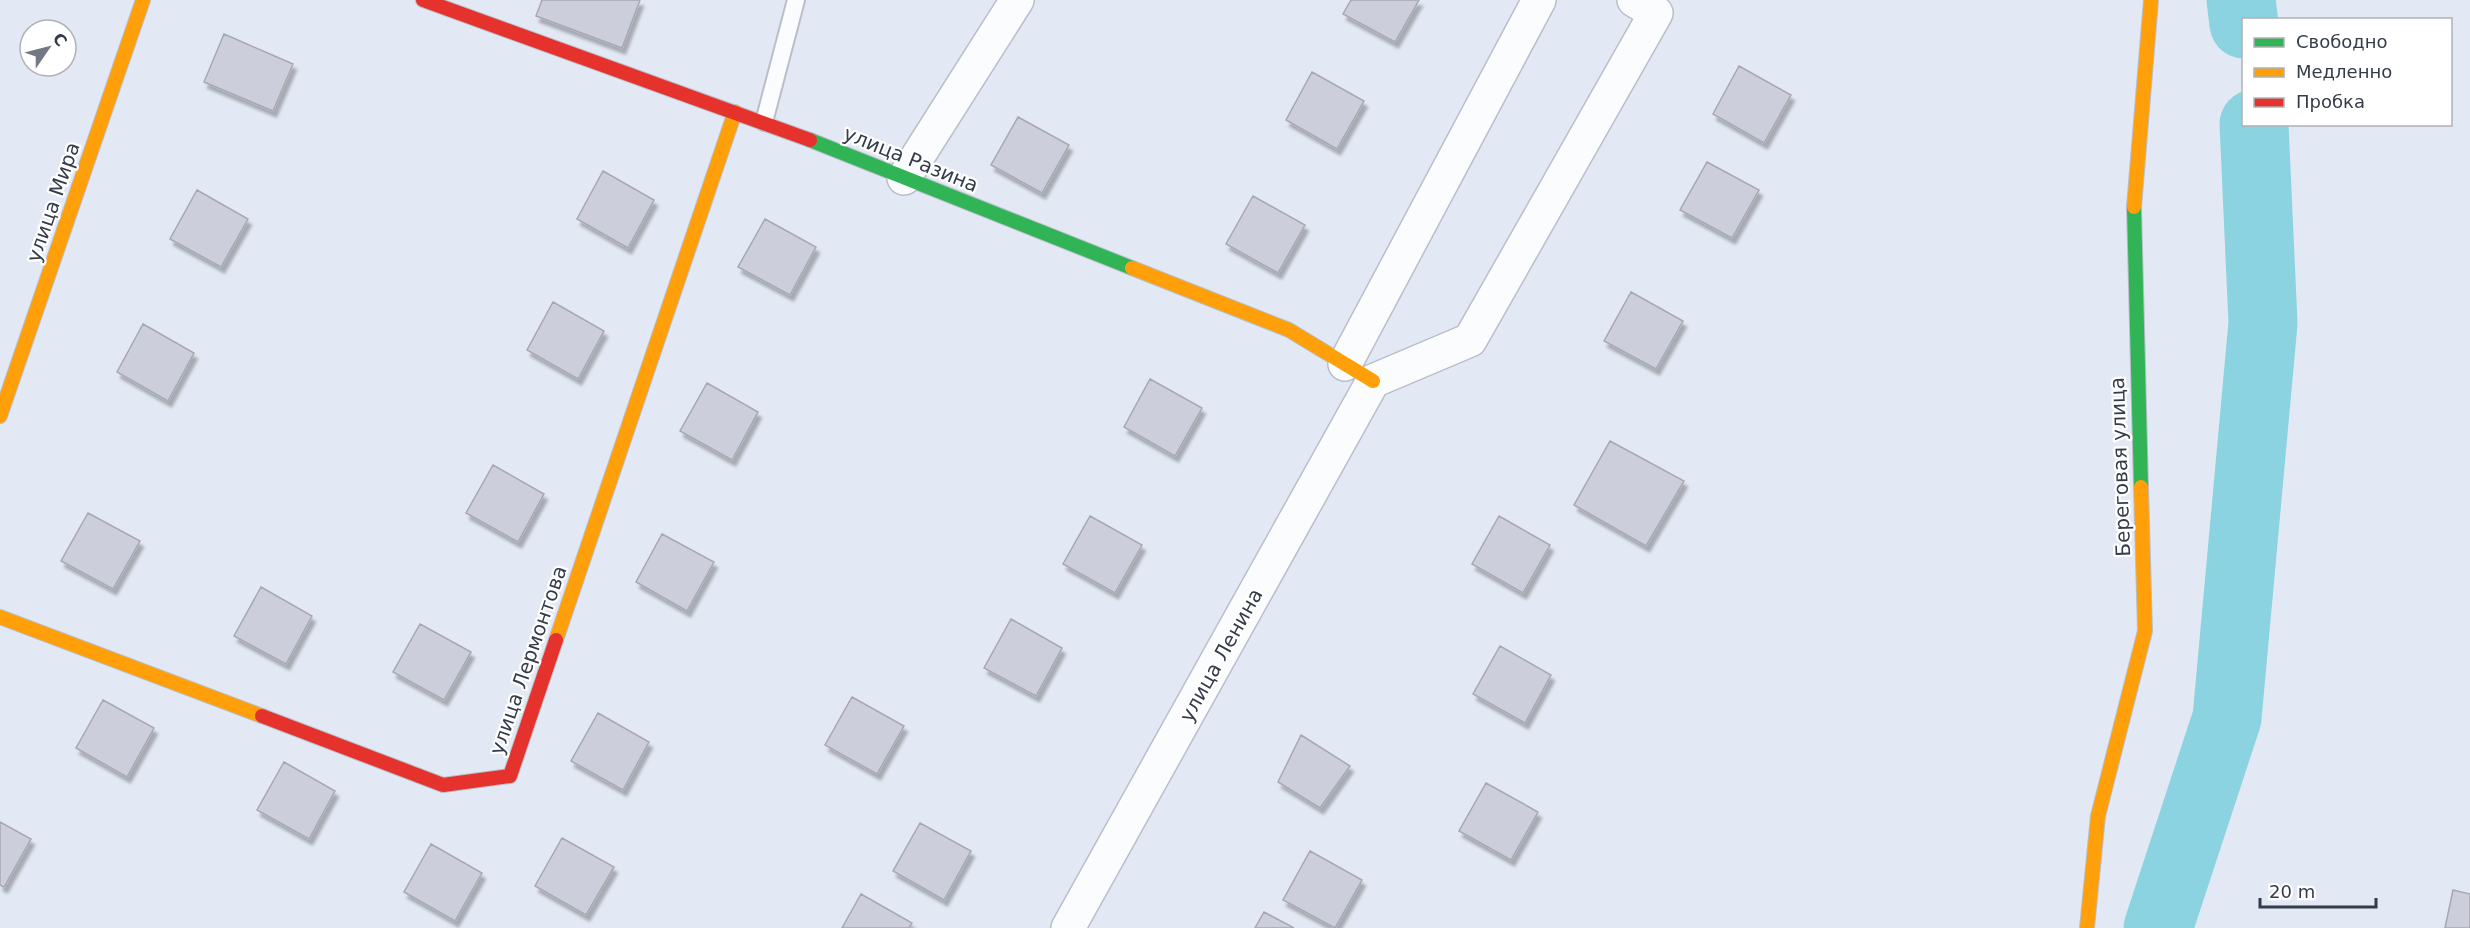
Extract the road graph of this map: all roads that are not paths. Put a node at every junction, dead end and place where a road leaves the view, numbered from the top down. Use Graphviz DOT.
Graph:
graph roads {
  1 [pos="143,0"];
  2 [pos="423,0"];
  3 [pos="796,0"];
  4 [pos="1017,0"];
  5 [pos="1539,0"];
  6 [pos="1634,0"];
  7 [pos="2151,0"];
  8 [pos="735,112"];
  9 [pos="764,122"];
  10 [pos="904,178"];
  11 [pos="1344,364"];
  12 [pos="1373,381"];
  13 [pos="0,416"];
  14 [pos="0,617"];
  15 [pos="1068,928"];
  16 [pos="2087,928"];
  1 -- 13 [label="street, улица Мира"];
  2 -- 8 [label="street, улица Разина"];
  3 -- 9 [label="lane"];
  4 -- 10 [label="street"];
  5 -- 11 [label="street"];
  6 -- 12 [label="street"];
  7 -- 16 [label="street, Береговая улица"];
  8 -- 9 [label="street, улица Разина"];
  8 -- 14 [label="street, улица Лермонтова"];
  9 -- 10 [label="street, улица Разина"];
  10 -- 11 [label="street, улица Разина"];
  11 -- 12 [label="street, улица Разина"];
  12 -- 15 [label="street, улица Ленина"];
}
